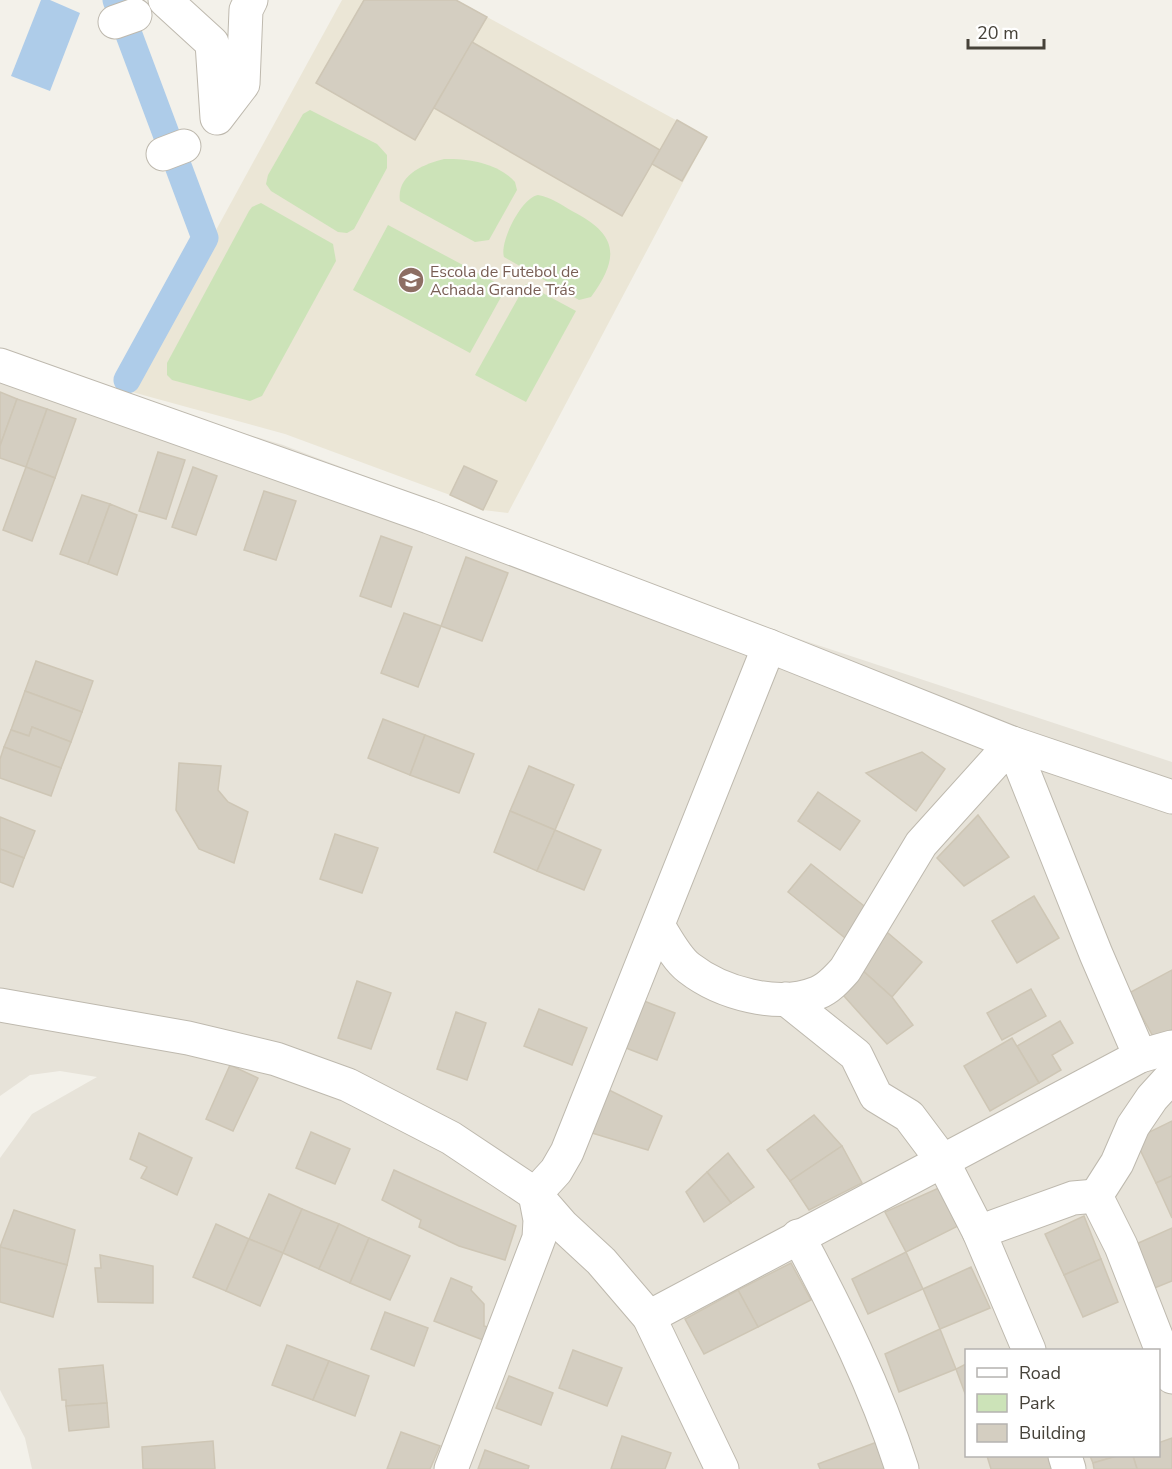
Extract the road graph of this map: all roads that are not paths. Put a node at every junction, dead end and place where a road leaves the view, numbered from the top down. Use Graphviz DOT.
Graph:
graph roads {
  1 [pos="165,0"];
  2 [pos="251,0"];
  3 [pos="0,365"];
  4 [pos="769,646"];
  5 [pos="1012,743"];
  6 [pos="1172,797"];
  7 [pos="659,927"];
  8 [pos="786,999"];
  9 [pos="12,1007"];
  10 [pos="1172,1047"];
  11 [pos="1140,1056"];
  12 [pos="1172,1076"];
  13 [pos="942,1160"];
  14 [pos="535,1194"];
  15 [pos="1096,1196"];
  16 [pos="979,1232"];
  17 [pos="798,1236"];
  18 [pos="649,1317"];
  19 [pos="1029,1349"];
  20 [pos="1172,1377"];
  21 [pos="451,1469"];
  22 [pos="722,1469"];
  23 [pos="902,1469"];
  1 -- 2 [label="street"];
  3 -- 4 [label="street"];
  4 -- 5 [label="street"];
  4 -- 7 [label="street"];
  5 -- 6 [label="street"];
  5 -- 8 [label="street"];
  5 -- 11 [label="street"];
  7 -- 8 [label="street"];
  7 -- 14 [label="street"];
  8 -- 13 [label="street"];
  9 -- 14 [label="street"];
  10 -- 11 [label="street"];
  11 -- 13 [label="street"];
  12 -- 15 [label="street"];
  13 -- 16 [label="street"];
  13 -- 17 [label="street"];
  14 -- 18 [label="street"];
  14 -- 21 [label="street"];
  15 -- 16 [label="street"];
  15 -- 20 [label="street"];
  16 -- 19 [label="street"];
  17 -- 18 [label="street"];
  17 -- 23 [label="street"];
  18 -- 22 [label="street"];
}
